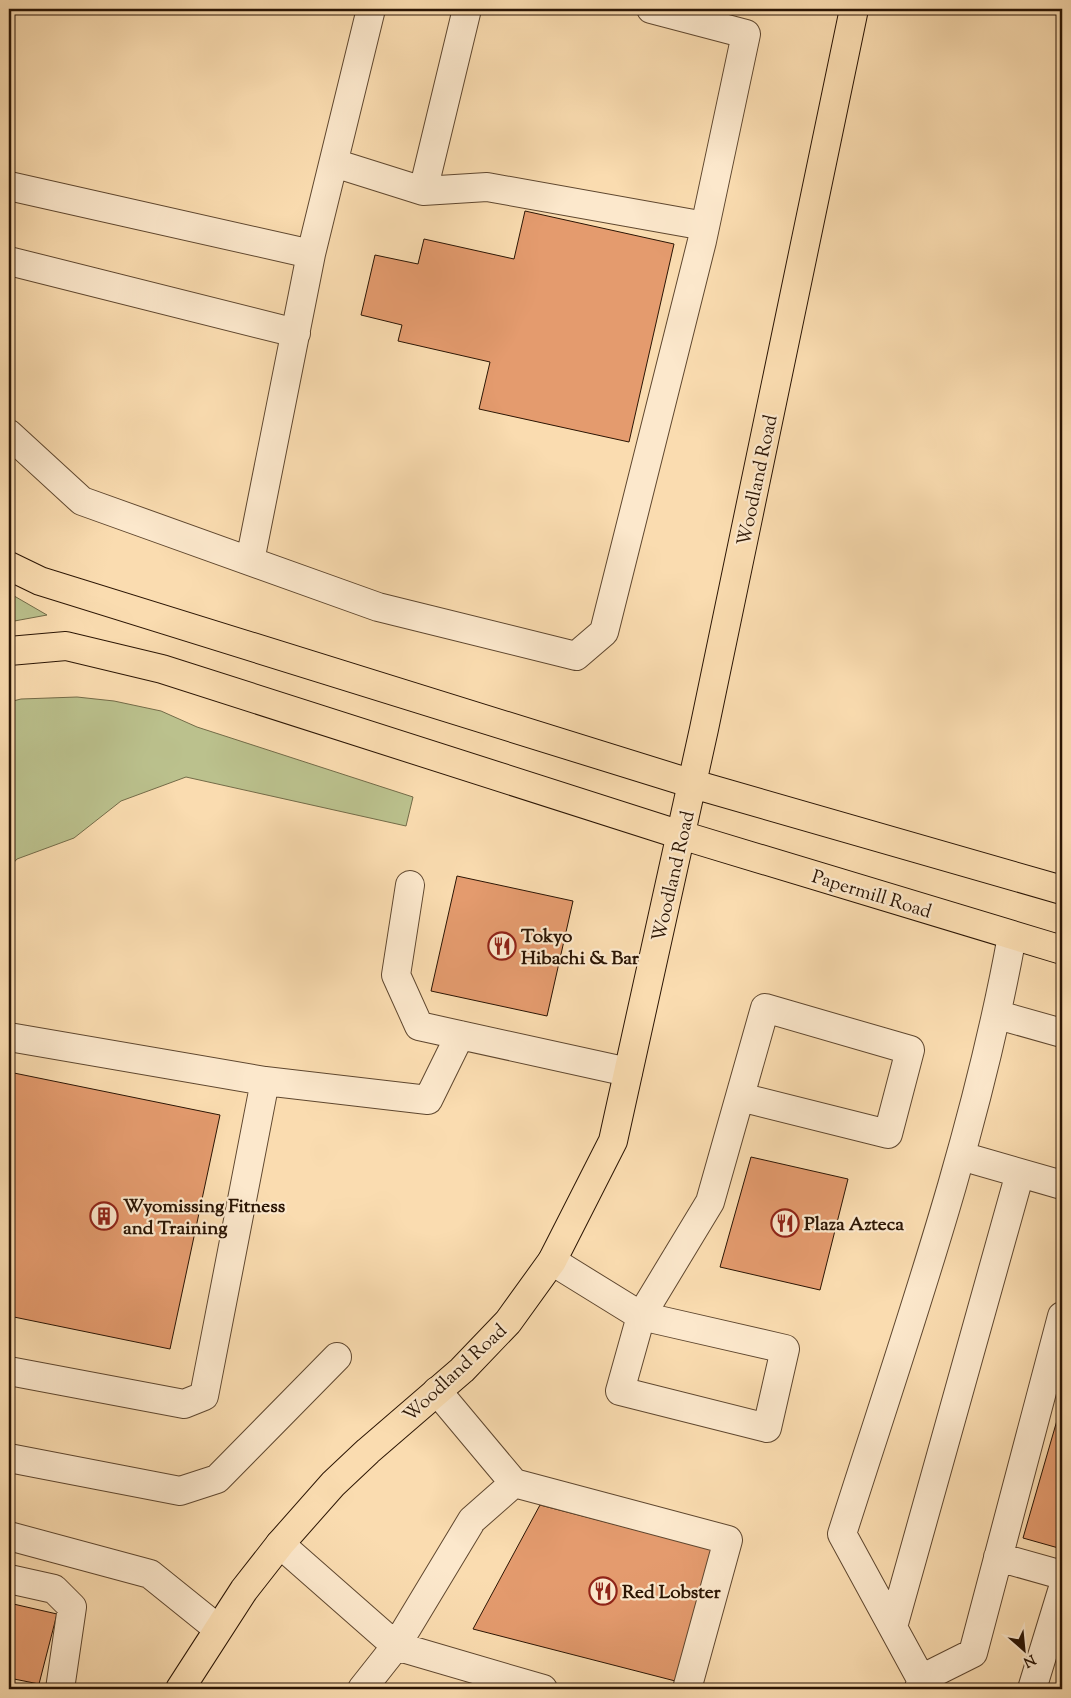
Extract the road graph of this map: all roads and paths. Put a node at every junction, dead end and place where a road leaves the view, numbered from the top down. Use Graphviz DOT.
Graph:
graph roads {
  1 [pos="371,9"];
  2 [pos="467,9"];
  3 [pos="651,9"];
  4 [pos="854,9"];
  5 [pos="334,163"];
  6 [pos="9,186"];
  7 [pos="423,191"];
  8 [pos="705,226"];
  9 [pos="311,254"];
  10 [pos="9,261"];
  11 [pos="296,333"];
  12 [pos="9,434"];
  13 [pos="250,561"];
  14 [pos="9,566"];
  15 [pos="9,651"];
  16 [pos="692,784"];
  17 [pos="681,835"];
  18 [pos="410,885"];
  19 [pos="1062,890"];
  20 [pos="1012,936"];
  21 [pos="1062,950"];
  22 [pos="998,1014"];
  23 [pos="1062,1033"];
  24 [pos="460,1035"];
  25 [pos="9,1037"];
  26 [pos="628,1072"];
  27 [pos="265,1081"];
  28 [pos="740,1097"];
  29 [pos="961,1156"];
  30 [pos="1020,1173"];
  31 [pos="1062,1185"];
  32 [pos="552,1261"];
  33 [pos="641,1316"];
  34 [pos="1062,1316"];
  35 [pos="337,1357"];
  36 [pos="9,1370"];
  37 [pos="437,1391"];
  38 [pos="9,1458"];
  39 [pos="514,1484"];
  40 [pos="9,1536"];
  41 [pos="280,1544"];
  42 [pos="998,1557"];
  43 [pos="1062,1575"];
  44 [pos="9,1579"];
  45 [pos="1062,1591"];
  46 [pos="893,1627"];
  47 [pos="217,1628"];
  48 [pos="396,1646"];
  49 [pos="920,1684"];
  50 [pos="60,1689"];
  51 [pos="180,1689"];
  52 [pos="362,1689"];
  53 [pos="543,1689"];
  54 [pos="687,1689"];
  55 [pos="1032,1689"];
  1 -- 5 [label="lane"];
  2 -- 7 [label="lane"];
  3 -- 8 [label="lane"];
  4 -- 16 [label="main road, Woodland Road"];
  5 -- 7 [label="lane"];
  5 -- 9 [label="lane"];
  6 -- 9 [label="lane"];
  7 -- 8 [label="lane"];
  8 -- 13 [label="lane"];
  9 -- 11 [label="lane"];
  10 -- 11 [label="lane"];
  11 -- 13 [label="lane"];
  12 -- 13 [label="lane"];
  14 -- 16 [label="main road"];
  15 -- 17 [label="main road, Papermill Road"];
  16 -- 17 [label="main road, Woodland Road"];
  16 -- 19 [label="main road"];
  17 -- 20 [label="main road, Papermill Road"];
  17 -- 26 [label="main road, Woodland Road"];
  18 -- 24 [label="lane"];
  20 -- 21 [label="main road, Papermill Road"];
  20 -- 22 [label="lane"];
  22 -- 23 [label="lane"];
  22 -- 29 [label="lane"];
  24 -- 26 [label="lane"];
  24 -- 27 [label="lane"];
  25 -- 27 [label="lane"];
  26 -- 32 [label="main road, Woodland Road"];
  27 -- 36 [label="lane"];
  28 -- 28 [label="lane"];
  28 -- 33 [label="lane"];
  29 -- 30 [label="lane"];
  29 -- 46 [label="lane"];
  30 -- 31 [label="lane"];
  30 -- 46 [label="lane"];
  32 -- 33 [label="lane"];
  32 -- 37 [label="main road, Woodland Road"];
  33 -- 33 [label="lane"];
  34 -- 42 [label="lane"];
  35 -- 38 [label="lane"];
  37 -- 39 [label="lane"];
  37 -- 41 [label="main road, Woodland Road"];
  39 -- 48 [label="lane"];
  39 -- 54 [label="lane"];
  40 -- 47 [label="lane"];
  41 -- 47 [label="main road, Woodland Road"];
  41 -- 48 [label="lane"];
  42 -- 43 [label="lane"];
  42 -- 49 [label="lane"];
  44 -- 50 [label="lane"];
  45 -- 55 [label="lane"];
  46 -- 49 [label="lane"];
  47 -- 51 [label="main road, Woodland Road"];
  48 -- 52 [label="lane"];
  48 -- 53 [label="lane"];
}
